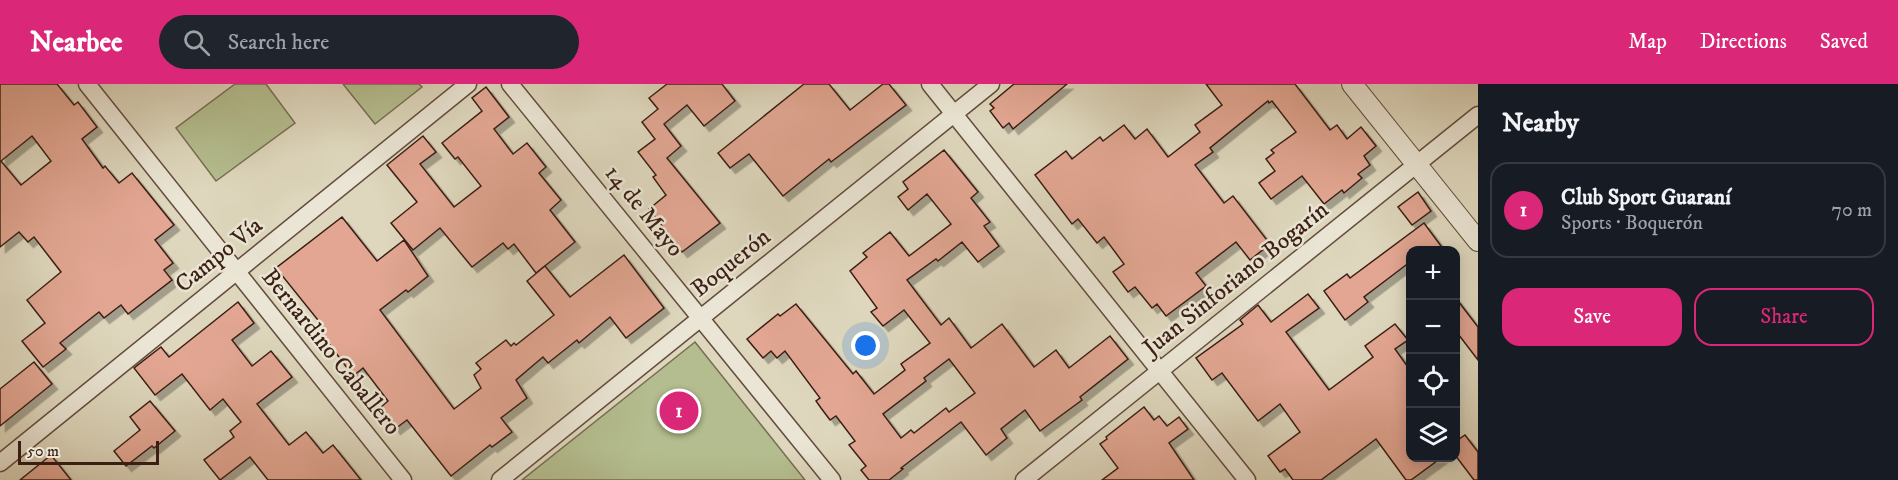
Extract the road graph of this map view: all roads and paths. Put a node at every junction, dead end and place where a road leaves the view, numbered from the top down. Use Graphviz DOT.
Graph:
graph roads {
  1 [pos="87,84"];
  2 [pos="468,84"];
  3 [pos="510,84"];
  4 [pos="930,84"];
  5 [pos="991,84"];
  6 [pos="1352,84"];
  7 [pos="955,113"];
  8 [pos="1478,115"];
  9 [pos="1416,164"];
  10 [pos="1478,241"];
  11 [pos="236,272"];
  12 [pos="700,319"];
  13 [pos="1159,372"];
  14 [pos="0,463"];
  15 [pos="403,480"];
  16 [pos="501,480"];
  17 [pos="832,480"];
  18 [pos="1024,480"];
  19 [pos="1247,480"];
  1 -- 11 [label="street, Bernardino Caballero"];
  2 -- 11 [label="street, Campo Vía"];
  3 -- 12 [label="street, 14 de Mayo"];
  4 -- 7 [label="street"];
  5 -- 7 [label="street, Boquerón"];
  6 -- 9 [label="street"];
  7 -- 12 [label="street, Boquerón"];
  7 -- 13 [label="street"];
  8 -- 9 [label="street, Juan Sinforiano Bogarín"];
  9 -- 10 [label="street"];
  9 -- 13 [label="street, Juan Sinforiano Bogarín"];
  11 -- 14 [label="street, Campo Vía"];
  11 -- 15 [label="street, Bernardino Caballero"];
  12 -- 16 [label="street, Boquerón"];
  12 -- 17 [label="street, 14 de Mayo"];
  13 -- 18 [label="street, Juan Sinforiano Bogarín"];
  13 -- 19 [label="street"];
}
